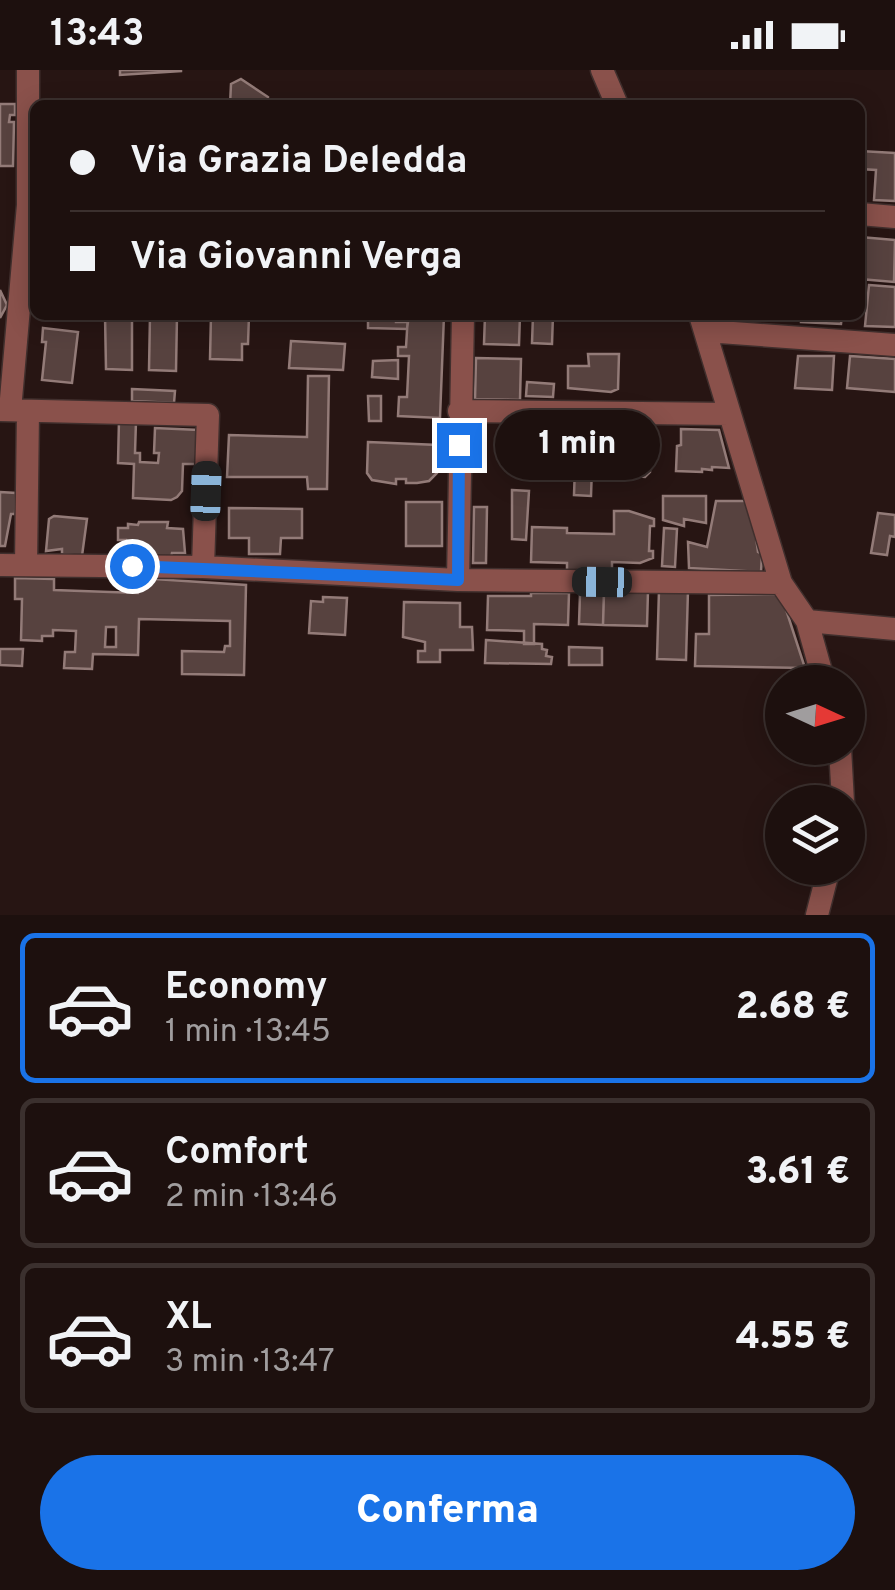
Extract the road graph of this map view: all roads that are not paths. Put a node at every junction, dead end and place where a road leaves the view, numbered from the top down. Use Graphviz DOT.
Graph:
graph roads {
  1 [pos="28,70"];
  2 [pos="602,70"];
  3 [pos="615,100"];
  4 [pos="30,160"];
  5 [pos="30,208"];
  6 [pos="865,214"];
  7 [pos="895,217"];
  8 [pos="12,254"];
  9 [pos="463,320"];
  10 [pos="703,323"];
  11 [pos="895,345"];
  12 [pos="13,410"];
  13 [pos="460,411"];
  14 [pos="729,414"];
  15 [pos="0,565"];
  16 [pos="26,565"];
  17 [pos="203,567"];
  18 [pos="458,580"];
  19 [pos="780,583"];
  20 [pos="807,621"];
  21 [pos="895,629"];
  22 [pos="819,665"];
  23 [pos="825,885"];
  24 [pos="817,915"];
  1 -- 4 [label="street"];
  2 -- 3 [label="street"];
  5 -- 8 [label="street"];
  6 -- 7 [label="street"];
  8 -- 12 [label="street"];
  9 -- 13 [label="street"];
  10 -- 11 [label="street"];
  10 -- 14 [label="street"];
  12 -- 16 [label="street"];
  12 -- 17 [label="street"];
  13 -- 14 [label="street"];
  13 -- 18 [label="street"];
  14 -- 19 [label="street"];
  15 -- 16 [label="street"];
  16 -- 17 [label="street"];
  17 -- 18 [label="street"];
  18 -- 19 [label="street"];
  19 -- 20 [label="street"];
  20 -- 21 [label="street"];
  20 -- 22 [label="street"];
  23 -- 24 [label="street"];
}
